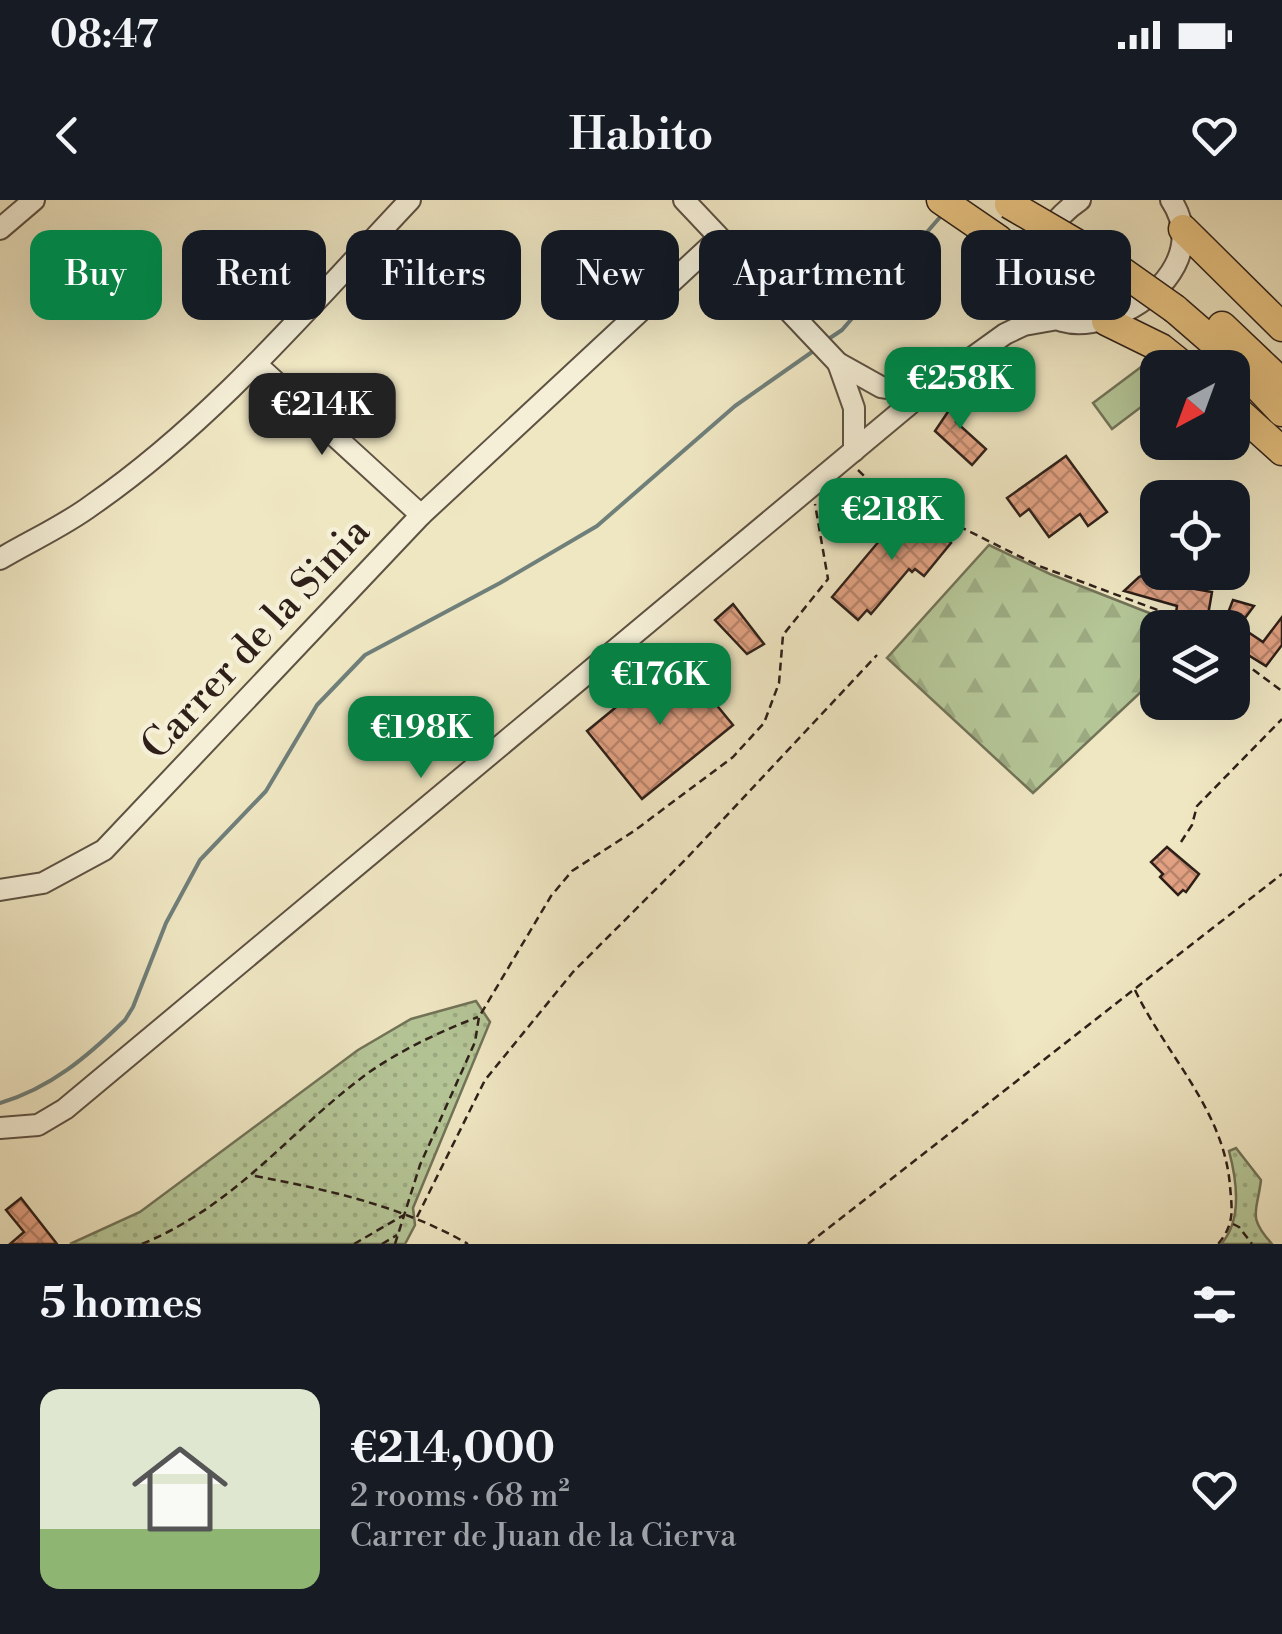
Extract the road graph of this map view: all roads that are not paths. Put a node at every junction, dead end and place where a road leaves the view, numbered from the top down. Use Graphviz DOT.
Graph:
graph roads {
  1 [pos="34,200"];
  2 [pos="410,200"];
  3 [pos="684,200"];
  4 [pos="941,200"];
  5 [pos="1040,200"];
  6 [pos="1080,200"];
  7 [pos="1006,202"];
  8 [pos="1181,212"];
  9 [pos="0,229"];
  10 [pos="712,230"];
  11 [pos="985,230"];
  12 [pos="1050,230"];
  13 [pos="699,257"];
  14 [pos="1180,302"];
  15 [pos="798,320"];
  16 [pos="1013,320"];
  17 [pos="1048,320"];
  18 [pos="1065,320"];
  19 [pos="1106,321"];
  20 [pos="1282,327"];
  21 [pos="1004,334"];
  22 [pos="1164,350"];
  23 [pos="838,362"];
  24 [pos="256,364"];
  25 [pos="1282,383"];
  26 [pos="924,394"];
  27 [pos="1282,412"];
  28 [pos="1250,423"];
  29 [pos="1282,452"];
  30 [pos="850,455"];
  31 [pos="421,515"];
  32 [pos="0,558"];
  33 [pos="0,890"];
  34 [pos="0,1128"];
  1 -- 9 [label="street"];
  2 -- 24 [label="street"];
  3 -- 10 [label="street"];
  4 -- 11 [label="highway"];
  5 -- 14 [label="highway"];
  6 -- 12 [label="street"];
  7 -- 14 [label="highway, bridge"];
  8 -- 19 [label="street"];
  8 -- 20 [label="highway"];
  13 -- 31 [label="street, Carrer de la Sinia"];
  14 -- 25 [label="highway"];
  14 -- 27 [label="highway"];
  15 -- 23 [label="street"];
  16 -- 21 [label="street"];
  17 -- 21 [label="street"];
  18 -- 19 [label="street"];
  19 -- 22 [label="highway"];
  21 -- 26 [label="street"];
  23 -- 26 [label="street"];
  23 -- 30 [label="street"];
  24 -- 31 [label="street"];
  24 -- 32 [label="street"];
  26 -- 30 [label="street"];
  28 -- 29 [label="highway"];
  30 -- 34 [label="street"];
  31 -- 33 [label="street, Carrer de la Sinia"];
}
